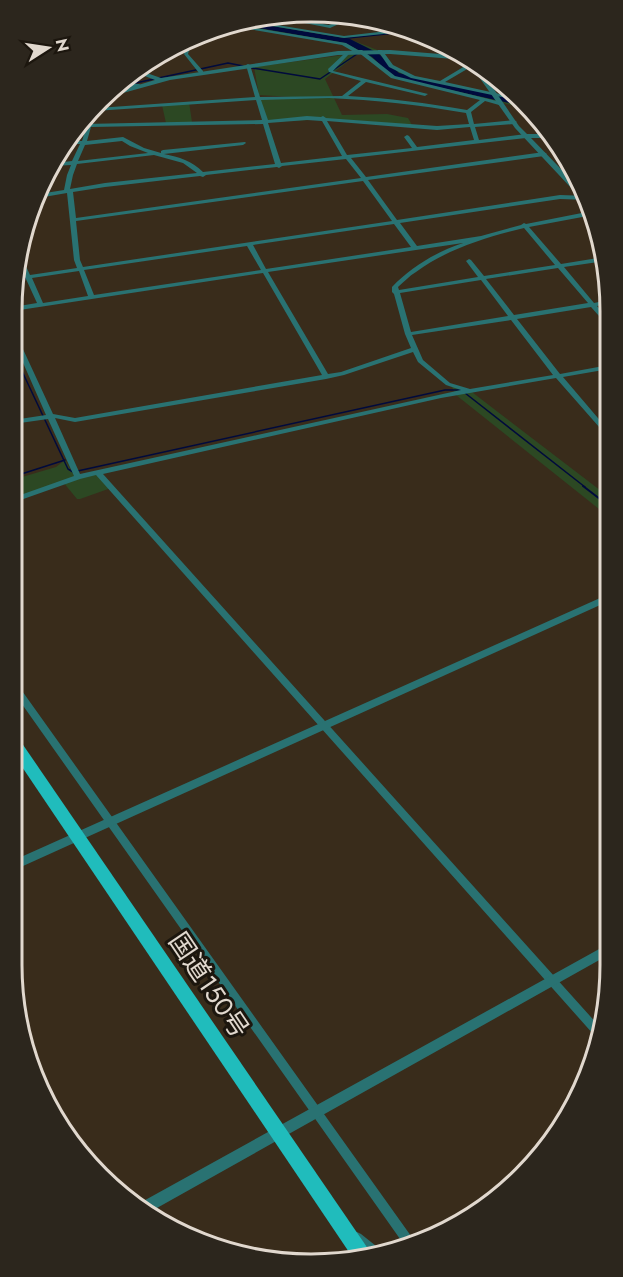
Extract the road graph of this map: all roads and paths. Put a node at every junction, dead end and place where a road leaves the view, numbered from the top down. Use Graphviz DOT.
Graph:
graph roads {
  1 [pos="304,22"];
  2 [pos="337,24"];
  3 [pos="271,25"];
  4 [pos="251,29"];
  5 [pos="387,32"];
  6 [pos="394,35"];
  7 [pos="365,38"];
  8 [pos="187,51"];
  9 [pos="358,51"];
  10 [pos="379,51"];
  11 [pos="346,52"];
  12 [pos="455,61"];
  13 [pos="248,65"];
  14 [pos="466,68"];
  15 [pos="201,72"];
  16 [pos="146,75"];
  17 [pos="160,80"];
  18 [pos="365,80"];
  19 [pos="485,81"];
  20 [pos="441,83"];
  21 [pos="132,85"];
  22 [pos="139,86"];
  23 [pos="434,88"];
  24 [pos="126,90"];
  25 [pos="458,93"];
  26 [pos="426,94"];
  27 [pos="257,97"];
  28 [pos="342,98"];
  29 [pos="496,98"];
  30 [pos="484,99"];
  31 [pos="507,99"];
  32 [pos="416,101"];
  33 [pos="442,106"];
  34 [pos="105,109"];
  35 [pos="468,112"];
  36 [pos="323,118"];
  37 [pos="265,122"];
  38 [pos="514,122"];
  39 [pos="90,126"];
  40 [pos="472,126"];
  41 [pos="86,131"];
  42 [pos="541,135"];
  43 [pos="526,136"];
  44 [pos="407,137"];
  45 [pos="477,142"];
  46 [pos="77,143"];
  47 [pos="85,143"];
  48 [pos="243,143"];
  49 [pos="415,148"];
  50 [pos="155,153"];
  51 [pos="544,154"];
  52 [pos="346,157"];
  53 [pos="75,163"];
  54 [pos="63,164"];
  55 [pos="279,166"];
  56 [pos="565,173"];
  57 [pos="202,175"];
  58 [pos="364,180"];
  59 [pos="68,191"];
  60 [pos="47,194"];
  61 [pos="578,199"];
  62 [pos="584,214"];
  63 [pos="73,220"];
  64 [pos="396,223"];
  65 [pos="524,225"];
  66 [pos="482,238"];
  67 [pos="249,244"];
  68 [pos="415,248"];
  69 [pos="596,260"];
  70 [pos="469,261"];
  71 [pos="558,266"];
  72 [pos="81,270"];
  73 [pos="26,271"];
  74 [pos="265,271"];
  75 [pos="29,277"];
  76 [pos="483,278"];
  77 [pos="394,292"];
  78 [pos="92,297"];
  79 [pos="600,304"];
  80 [pos="40,305"];
  81 [pos="592,305"];
  82 [pos="22,308"];
  83 [pos="600,314"];
  84 [pos="513,318"];
  85 [pos="408,334"];
  86 [pos="415,349"];
  87 [pos="22,354"];
  88 [pos="600,369"];
  89 [pos="558,376"];
  90 [pos="326,377"];
  91 [pos="471,391"];
  92 [pos="50,416"];
  93 [pos="22,420"];
  94 [pos="600,425"];
  95 [pos="97,472"];
  96 [pos="76,473"];
  97 [pos="22,497"];
  98 [pos="600,601"];
  99 [pos="22,697"];
  100 [pos="325,725"];
  101 [pos="22,755"];
  102 [pos="111,821"];
  103 [pos="78,836"];
  104 [pos="22,861"];
  105 [pos="600,954"];
  106 [pos="552,981"];
  107 [pos="594,1027"];
  108 [pos="318,1113"];
  109 [pos="279,1134"];
  110 [pos="149,1205"];
  111 [pos="339,1222"];
  112 [pos="407,1238"];
  113 [pos="370,1248"];
  114 [pos="359,1250"];
  1 -- 2 [label="street"];
  3 -- 5 [label="street"];
  4 -- 9 [label="street"];
  6 -- 7 [label="street"];
  8 -- 15 [label="street"];
  9 -- 10 [label="street"];
  9 -- 11 [label="street"];
  9 -- 23 [label="street"];
  10 -- 12 [label="street"];
  10 -- 20 [label="street"];
  11 -- 13 [label="street"];
  11 -- 18 [label="street"];
  13 -- 15 [label="street"];
  13 -- 27 [label="street"];
  14 -- 20 [label="street"];
  15 -- 17 [label="street"];
  16 -- 17 [label="street"];
  17 -- 22 [label="street"];
  18 -- 26 [label="street"];
  18 -- 28 [label="street"];
  19 -- 29 [label="street"];
  20 -- 29 [label="street"];
  21 -- 22 [label="street"];
  22 -- 24 [label="street"];
  23 -- 25 [label="street"];
  23 -- 26 [label="street"];
  25 -- 30 [label="street"];
  25 -- 33 [label="street"];
  26 -- 32 [label="street"];
  27 -- 28 [label="street"];
  27 -- 34 [label="street"];
  27 -- 37 [label="street"];
  28 -- 32 [label="street"];
  29 -- 30 [label="street"];
  29 -- 31 [label="street"];
  29 -- 38 [label="street"];
  30 -- 35 [label="street"];
  32 -- 33 [label="street"];
  33 -- 35 [label="street"];
  35 -- 40 [label="street"];
  36 -- 37 [label="street"];
  36 -- 40 [label="street"];
  36 -- 52 [label="street"];
  37 -- 39 [label="street"];
  37 -- 55 [label="street"];
  38 -- 40 [label="street"];
  38 -- 43 [label="street"];
  40 -- 45 [label="street"];
  41 -- 47 [label="street"];
  42 -- 43 [label="street"];
  43 -- 45 [label="street"];
  43 -- 51 [label="street"];
  44 -- 49 [label="street"];
  45 -- 49 [label="street"];
  46 -- 47 [label="street"];
  47 -- 50 [label="street"];
  47 -- 53 [label="street"];
  48 -- 50 [label="street"];
  49 -- 52 [label="street"];
  50 -- 53 [label="street"];
  50 -- 57 [label="street"];
  51 -- 56 [label="street"];
  51 -- 58 [label="street"];
  52 -- 55 [label="street"];
  52 -- 58 [label="street"];
  53 -- 54 [label="street"];
  53 -- 59 [label="street"];
  55 -- 57 [label="street"];
  57 -- 59 [label="street"];
  58 -- 63 [label="street"];
  58 -- 64 [label="street"];
  59 -- 60 [label="street"];
  59 -- 63 [label="street"];
  61 -- 64 [label="street"];
  62 -- 65 [label="street"];
  63 -- 72 [label="street"];
  64 -- 67 [label="street"];
  64 -- 68 [label="street"];
  65 -- 66 [label="street"];
  65 -- 71 [label="street"];
  66 -- 68 [label="street"];
  66 -- 77 [label="street"];
  67 -- 72 [label="street"];
  67 -- 74 [label="street"];
  68 -- 74 [label="street"];
  69 -- 71 [label="street"];
  70 -- 76 [label="street"];
  71 -- 76 [label="street"];
  71 -- 81 [label="street"];
  72 -- 75 [label="street"];
  72 -- 78 [label="street"];
  73 -- 75 [label="street"];
  74 -- 78 [label="street"];
  74 -- 90 [label="street"];
  75 -- 80 [label="street"];
  76 -- 77 [label="street"];
  76 -- 84 [label="street"];
  77 -- 85 [label="street"];
  78 -- 80 [label="street"];
  79 -- 81 [label="street"];
  80 -- 82 [label="street"];
  81 -- 83 [label="street"];
  81 -- 84 [label="street"];
  84 -- 85 [label="street"];
  84 -- 89 [label="street"];
  85 -- 86 [label="street"];
  86 -- 90 [label="street"];
  86 -- 91 [label="street"];
  87 -- 92 [label="street"];
  88 -- 89 [label="street"];
  89 -- 91 [label="street"];
  89 -- 94 [label="street"];
  90 -- 92 [label="street"];
  91 -- 95 [label="street"];
  92 -- 93 [label="street"];
  92 -- 96 [label="street"];
  95 -- 96 [label="street"];
  95 -- 100 [label="street"];
  96 -- 97 [label="street"];
  98 -- 100 [label="street"];
  99 -- 102 [label="street"];
  100 -- 102 [label="street"];
  100 -- 106 [label="street"];
  101 -- 103 [label="highway, 国道150号"];
  102 -- 103 [label="street"];
  102 -- 108 [label="street"];
  103 -- 104 [label="street"];
  103 -- 109 [label="highway, 国道150号"];
  105 -- 106 [label="street"];
  106 -- 107 [label="street"];
  106 -- 108 [label="street"];
  108 -- 109 [label="street"];
  108 -- 112 [label="street"];
  109 -- 110 [label="street"];
  109 -- 111 [label="highway, 国道150号"];
  111 -- 113 [label="street"];
  111 -- 114 [label="highway, 国道150号"];
}
